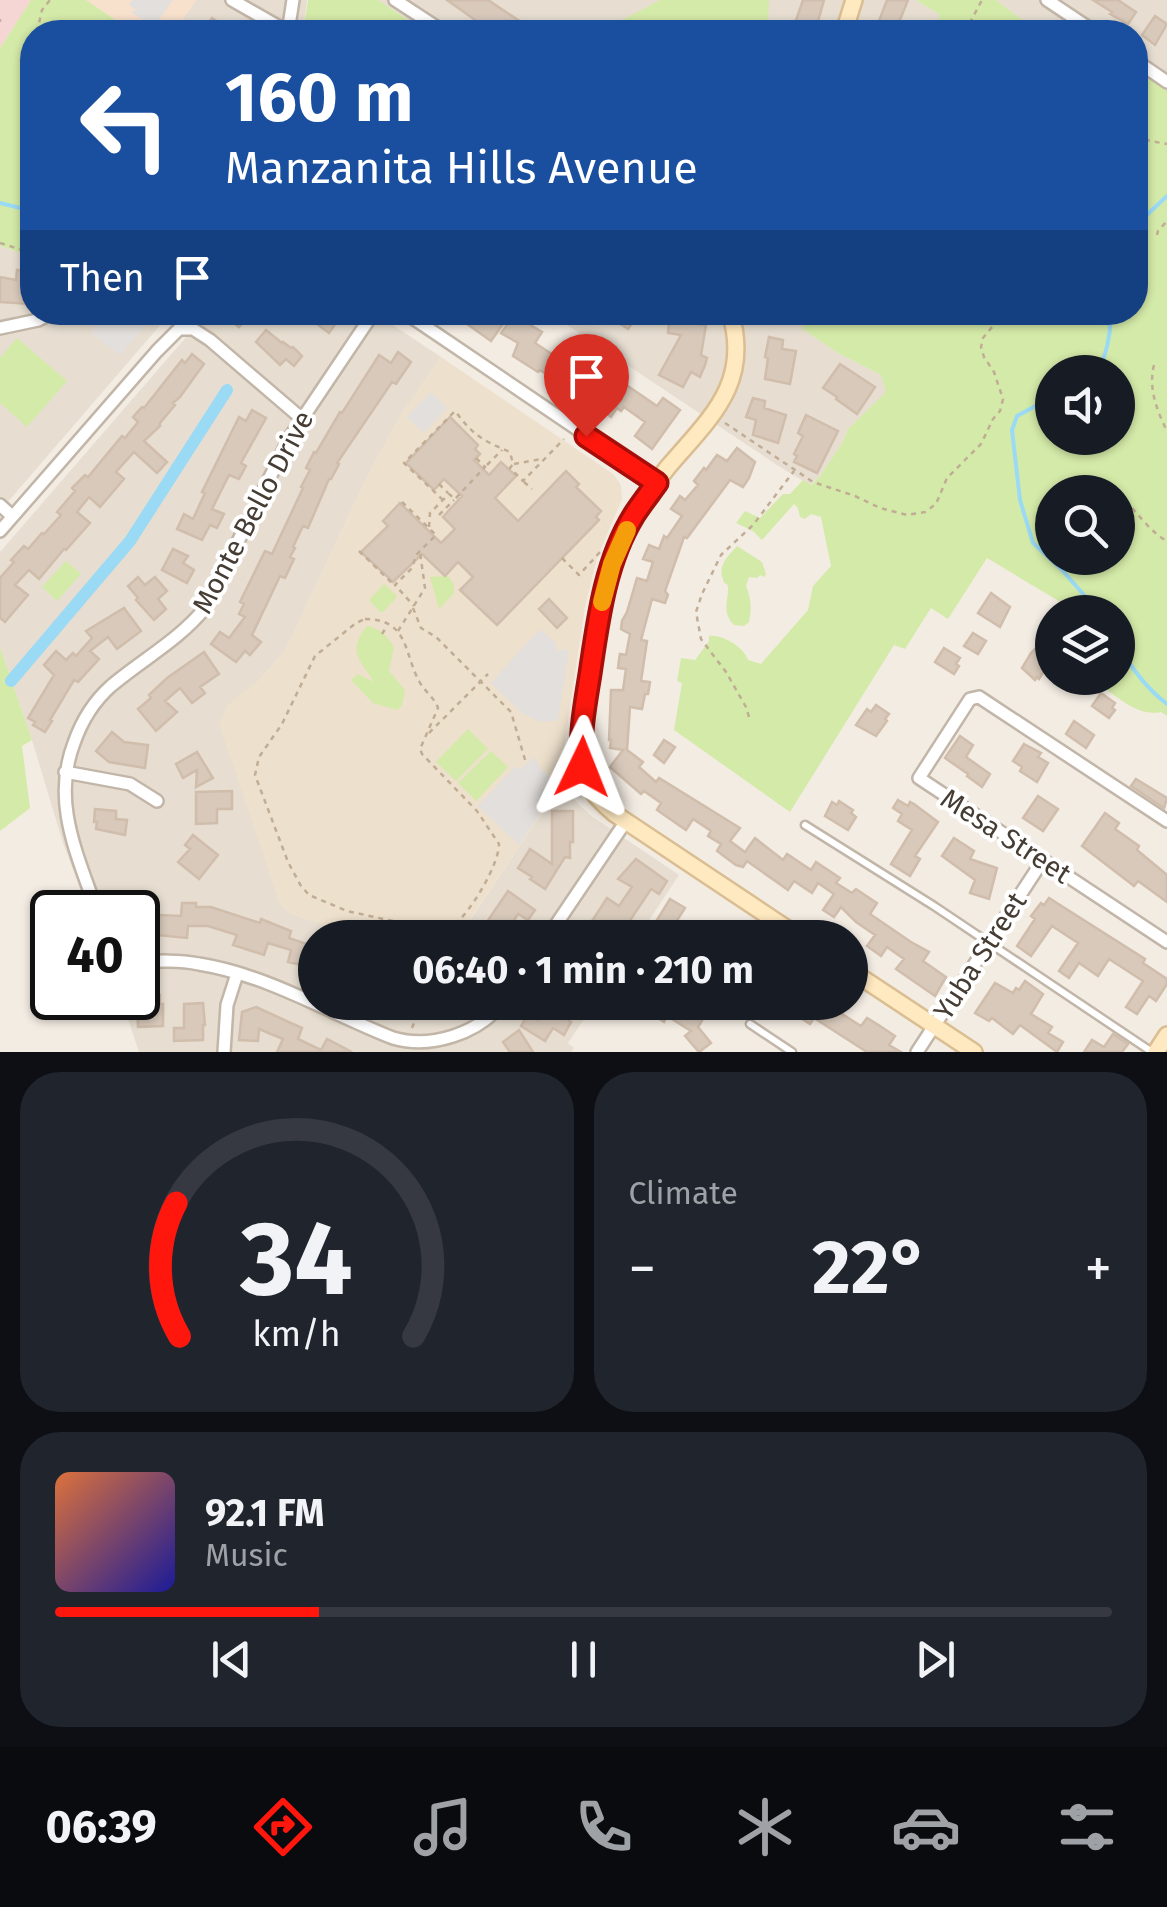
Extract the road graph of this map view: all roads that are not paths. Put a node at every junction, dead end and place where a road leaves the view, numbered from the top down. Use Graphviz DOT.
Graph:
graph roads {
  1 [pos="232,0"];
  2 [pos="395,0"];
  3 [pos="1047,0"];
  4 [pos="267,20"];
  5 [pos="426,20"];
  6 [pos="1077,20"];
  7 [pos="365,325"];
  8 [pos="423,325"];
  9 [pos="733,325"];
  10 [pos="301,418"];
  11 [pos="657,483"];
  12 [pos="0,505"];
  13 [pos="4,524"];
  14 [pos="65,772"];
  15 [pos="157,800"];
  16 [pos="626,821"];
  17 [pos="1167,821"];
  18 [pos="804,825"];
  19 [pos="1043,860"];
  20 [pos="90,890"];
  21 [pos="559,920"];
  22 [pos="774,920"];
  23 [pos="990,942"];
  24 [pos="1167,942"];
  25 [pos="160,962"];
  26 [pos="237,974"];
  27 [pos="868,982"];
  28 [pos="483,1020"];
  29 [pos="750,1024"];
  30 [pos="934,1026"];
  31 [pos="1167,1035"];
  32 [pos="415,1048"];
  33 [pos="224,1052"];
  34 [pos="792,1052"];
  35 [pos="917,1052"];
  36 [pos="974,1052"];
  37 [pos="1154,1052"];
  1 -- 4 [label="street"];
  2 -- 5 [label="street"];
  3 -- 6 [label="street"];
  7 -- 10 [label="street, Monte Bello Drive"];
  8 -- 11 [label="street"];
  9 -- 11 [label="street"];
  10 -- 13 [label="street"];
  10 -- 14 [label="street, Monte Bello Drive"];
  11 -- 16 [label="street"];
  12 -- 13 [label="street"];
  14 -- 15 [label="street"];
  14 -- 20 [label="street, Monte Bello Drive"];
  16 -- 21 [label="street"];
  16 -- 22 [label="street"];
  17 -- 19 [label="street, Mesa Street"];
  18 -- 23 [label="lane"];
  19 -- 23 [label="street, Yuba Street"];
  19 -- 24 [label="street, Mesa Street"];
  23 -- 30 [label="street, Yuba Street"];
  23 -- 37 [label="lane"];
  25 -- 26 [label="street"];
  26 -- 32 [label="street"];
  26 -- 33 [label="street"];
  27 -- 30 [label="street"];
  28 -- 32 [label="street"];
  29 -- 34 [label="lane"];
  30 -- 35 [label="street, Yuba Street"];
  30 -- 36 [label="street"];
  31 -- 37 [label="street"];
}
